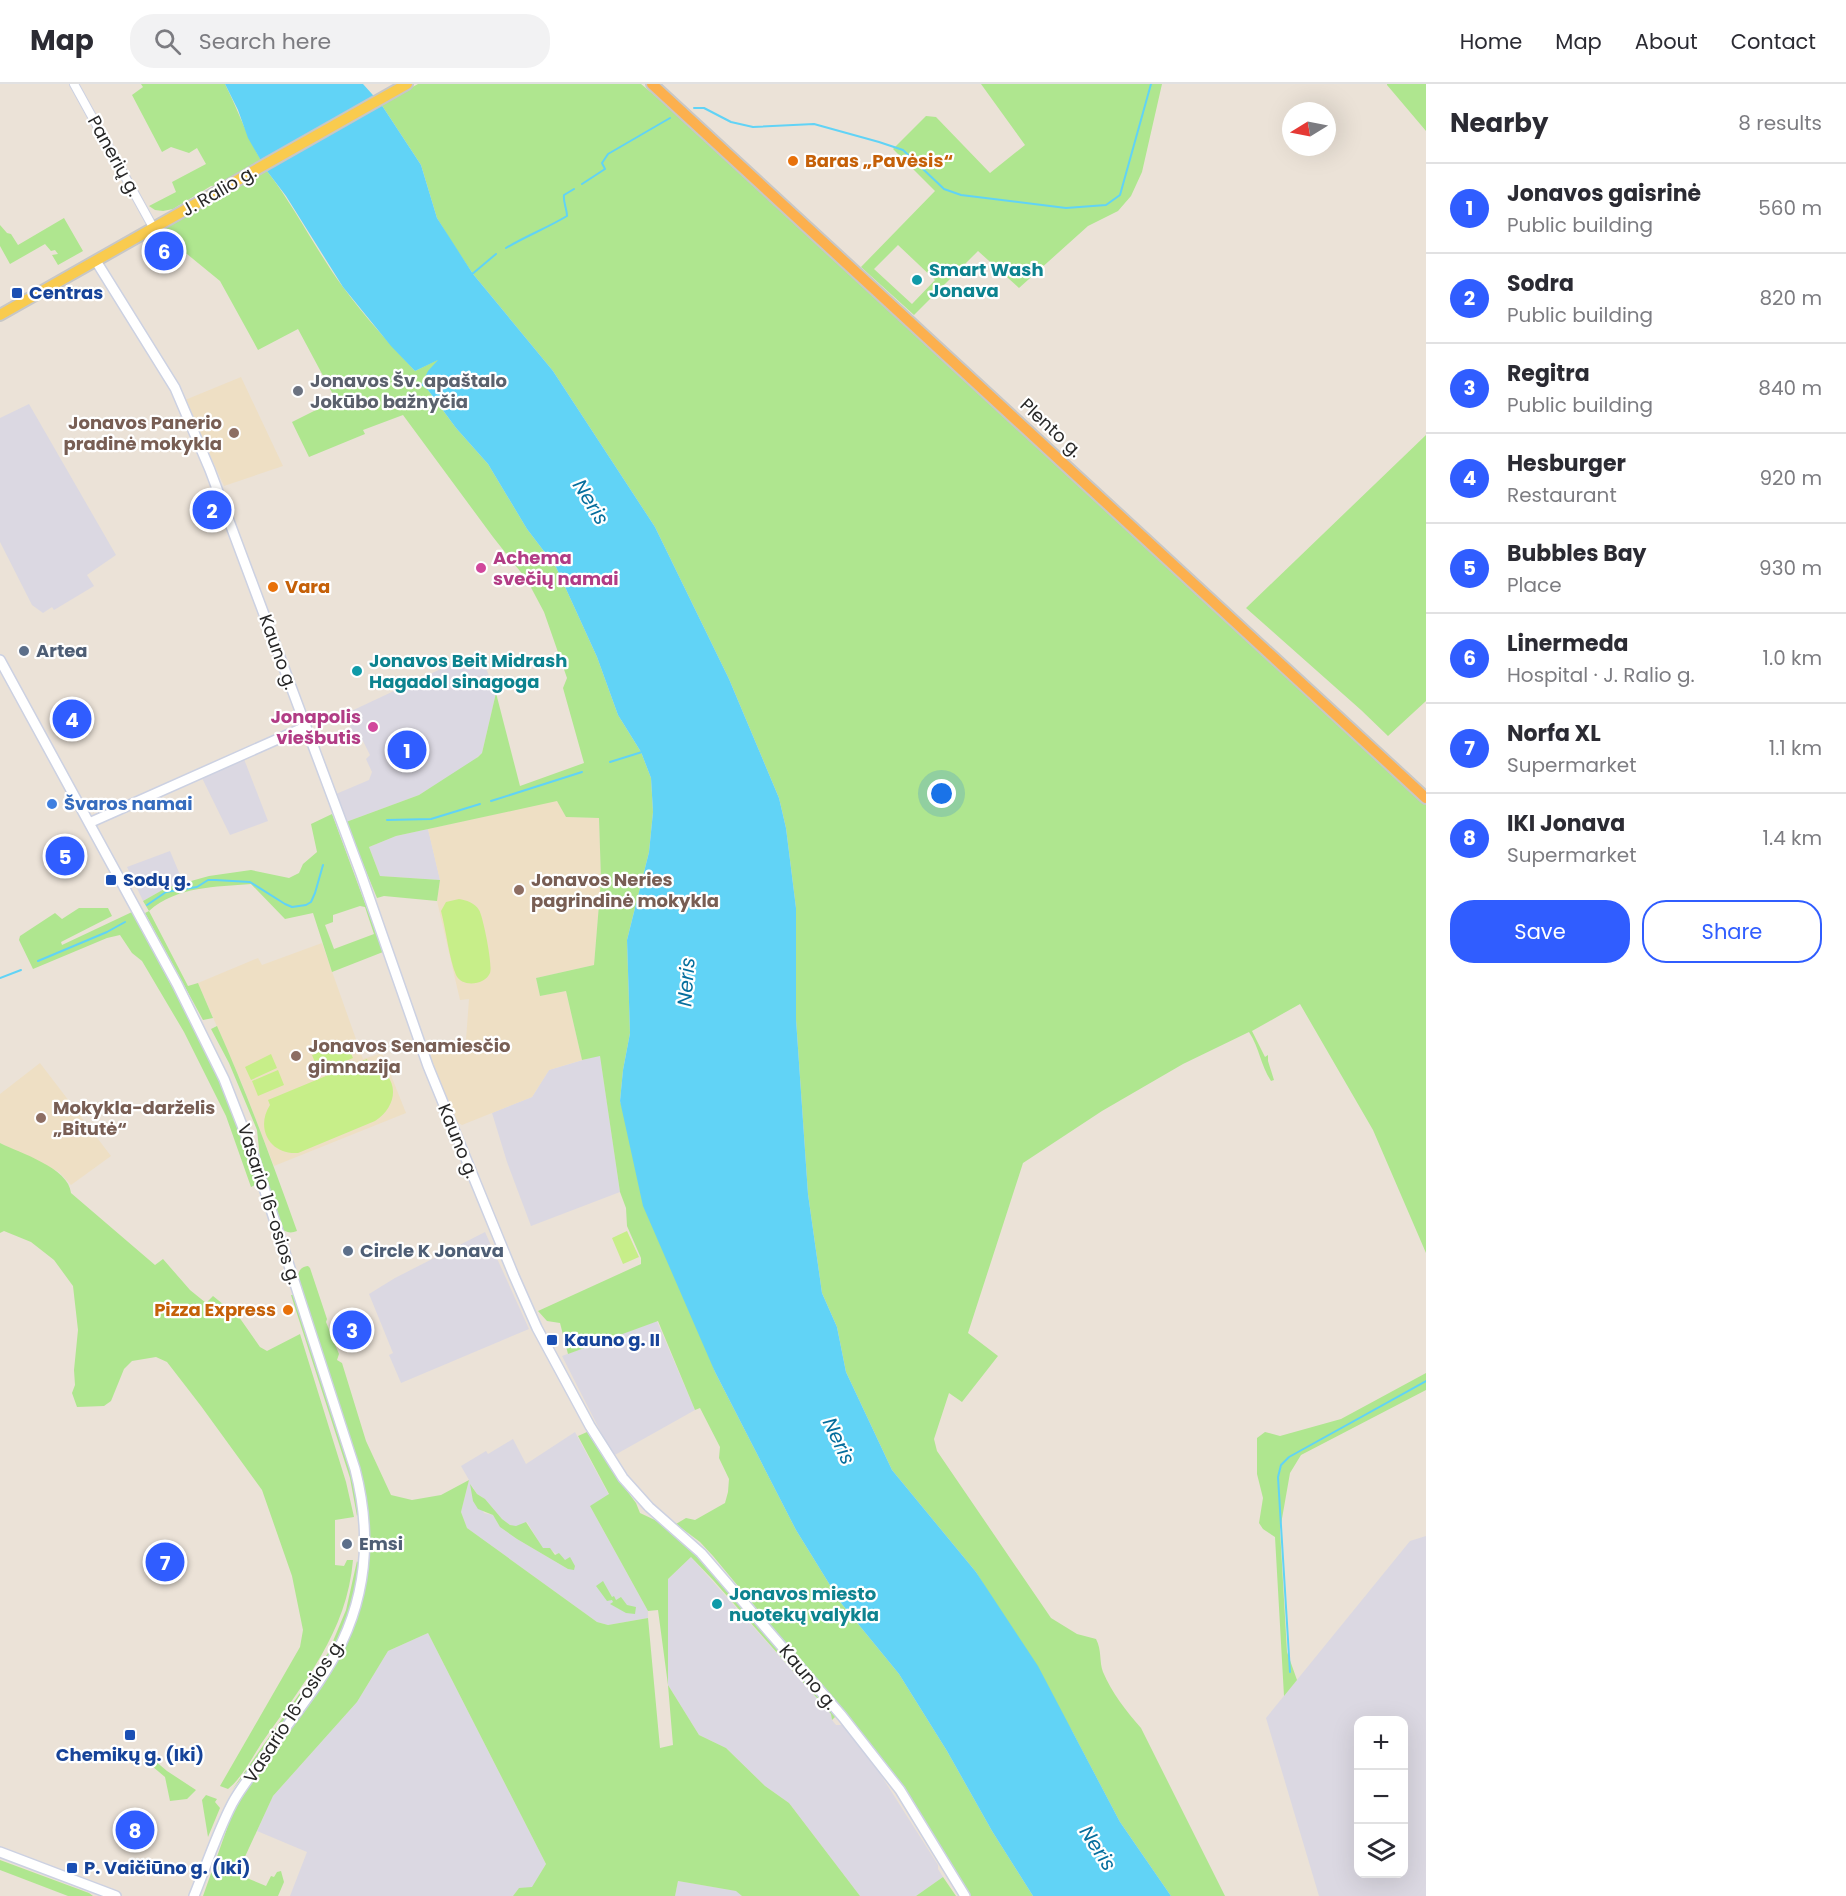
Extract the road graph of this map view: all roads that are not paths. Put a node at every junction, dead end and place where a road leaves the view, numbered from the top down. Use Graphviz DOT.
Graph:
graph roads {
  1 [pos="74,84"];
  2 [pos="407,84"];
  3 [pos="652,84"];
  4 [pos="154,229"];
  5 [pos="96,261"];
  6 [pos="0,315"];
  7 [pos="0,660"];
  8 [pos="305,726"];
  9 [pos="1426,798"];
  10 [pos="89,823"];
  11 [pos="0,1852"];
  12 [pos="116,1896"];
  13 [pos="194,1896"];
  14 [pos="965,1896"];
  1 -- 4 [label="street, Panerių g."];
  2 -- 4 [label="main road, J. Ralio g."];
  3 -- 9 [label="highway, Plento g."];
  4 -- 5 [label="main road, J. Ralio g."];
  5 -- 6 [label="main road, J. Ralio g."];
  5 -- 8 [label="main road, Kauno g."];
  7 -- 10 [label="main road, Vasario 16-osios g."];
  8 -- 10 [label="main road"];
  8 -- 14 [label="main road, Kauno g."];
  10 -- 13 [label="main road, Vasario 16-osios g."];
  11 -- 12 [label="main road"];
}
